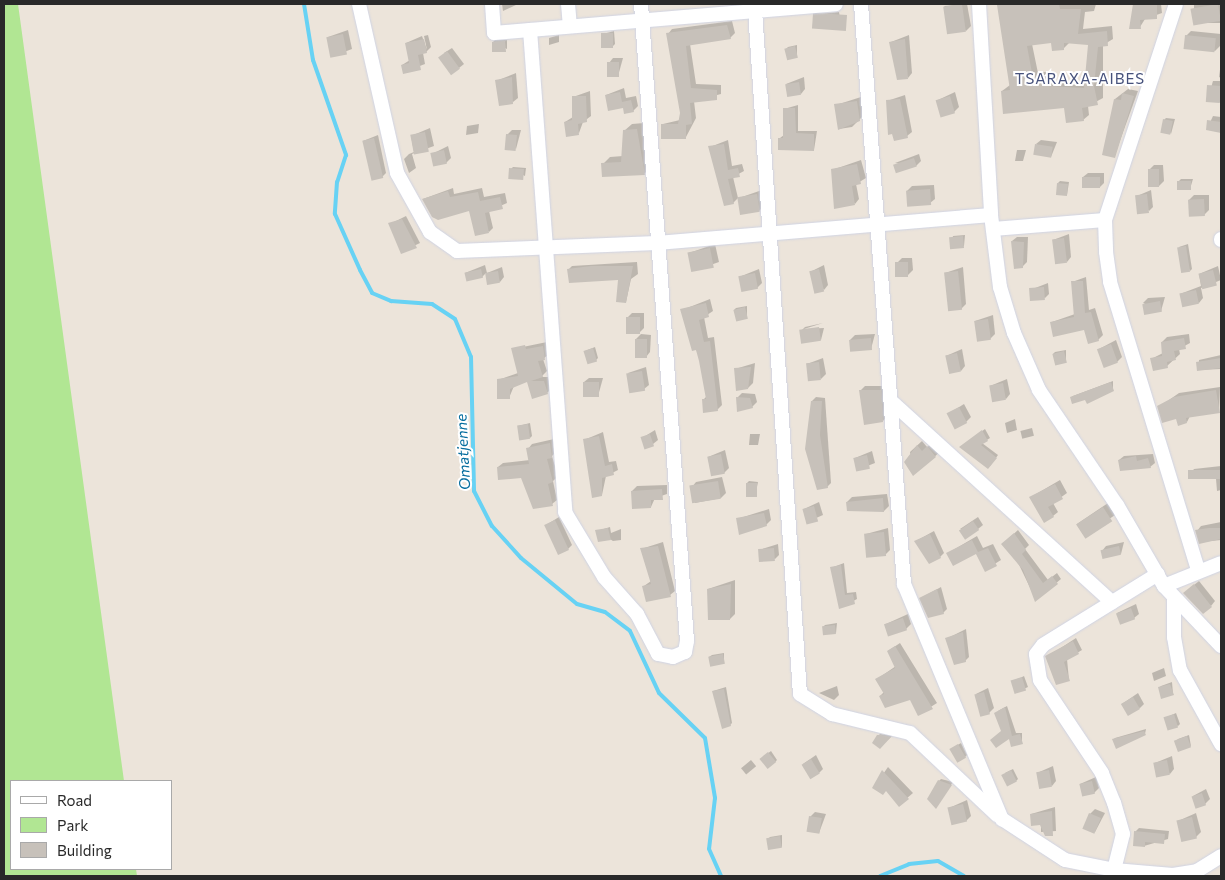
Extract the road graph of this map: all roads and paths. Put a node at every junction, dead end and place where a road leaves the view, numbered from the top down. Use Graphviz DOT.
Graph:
graph roads {
  1 [pos="359,4"];
  2 [pos="492,4"];
  3 [pos="568,4"];
  4 [pos="641,4"];
  5 [pos="836,4"];
  6 [pos="861,4"];
  7 [pos="979,4"];
  8 [pos="1176,4"];
  9 [pos="791,6"];
  10 [pos="718,8"];
  11 [pos="755,10"];
  12 [pos="642,20"];
  13 [pos="570,26"];
  14 [pos="530,30"];
  15 [pos="1105,220"];
  16 [pos="992,222"];
  17 [pos="877,225"];
  18 [pos="768,234"];
  19 [pos="658,243"];
  20 [pos="547,250"];
  21 [pos="893,403"];
  22 [pos="1221,563"];
  23 [pos="1198,569"];
  24 [pos="1161,580"];
  25 [pos="1174,600"];
  26 [pos="1112,602"];
  27 [pos="1221,646"];
  28 [pos="1221,744"];
  29 [pos="1002,819"];
  30 [pos="1221,856"];
  31 [pos="1114,870"];
  1 -- 20 [label="street"];
  2 -- 14 [label="street"];
  3 -- 13 [label="street"];
  4 -- 12 [label="street"];
  5 -- 9 [label="street"];
  6 -- 17 [label="street"];
  7 -- 16 [label="street"];
  8 -- 15 [label="street"];
  9 -- 11 [label="street"];
  10 -- 11 [label="street"];
  10 -- 12 [label="street"];
  11 -- 18 [label="street"];
  12 -- 13 [label="street"];
  12 -- 19 [label="street"];
  13 -- 14 [label="street"];
  14 -- 20 [label="street"];
  15 -- 16 [label="street"];
  15 -- 23 [label="street"];
  16 -- 17 [label="street"];
  16 -- 24 [label="street"];
  17 -- 18 [label="street"];
  17 -- 21 [label="street"];
  18 -- 19 [label="street"];
  18 -- 29 [label="street"];
  19 -- 20 [label="street"];
  19 -- 20 [label="street"];
  21 -- 26 [label="street"];
  21 -- 29 [label="street"];
  22 -- 23 [label="street"];
  23 -- 24 [label="street"];
  24 -- 25 [label="street"];
  24 -- 26 [label="street"];
  25 -- 27 [label="street"];
  25 -- 28 [label="street"];
  26 -- 31 [label="street"];
  29 -- 31 [label="street"];
  30 -- 31 [label="street"];
}
